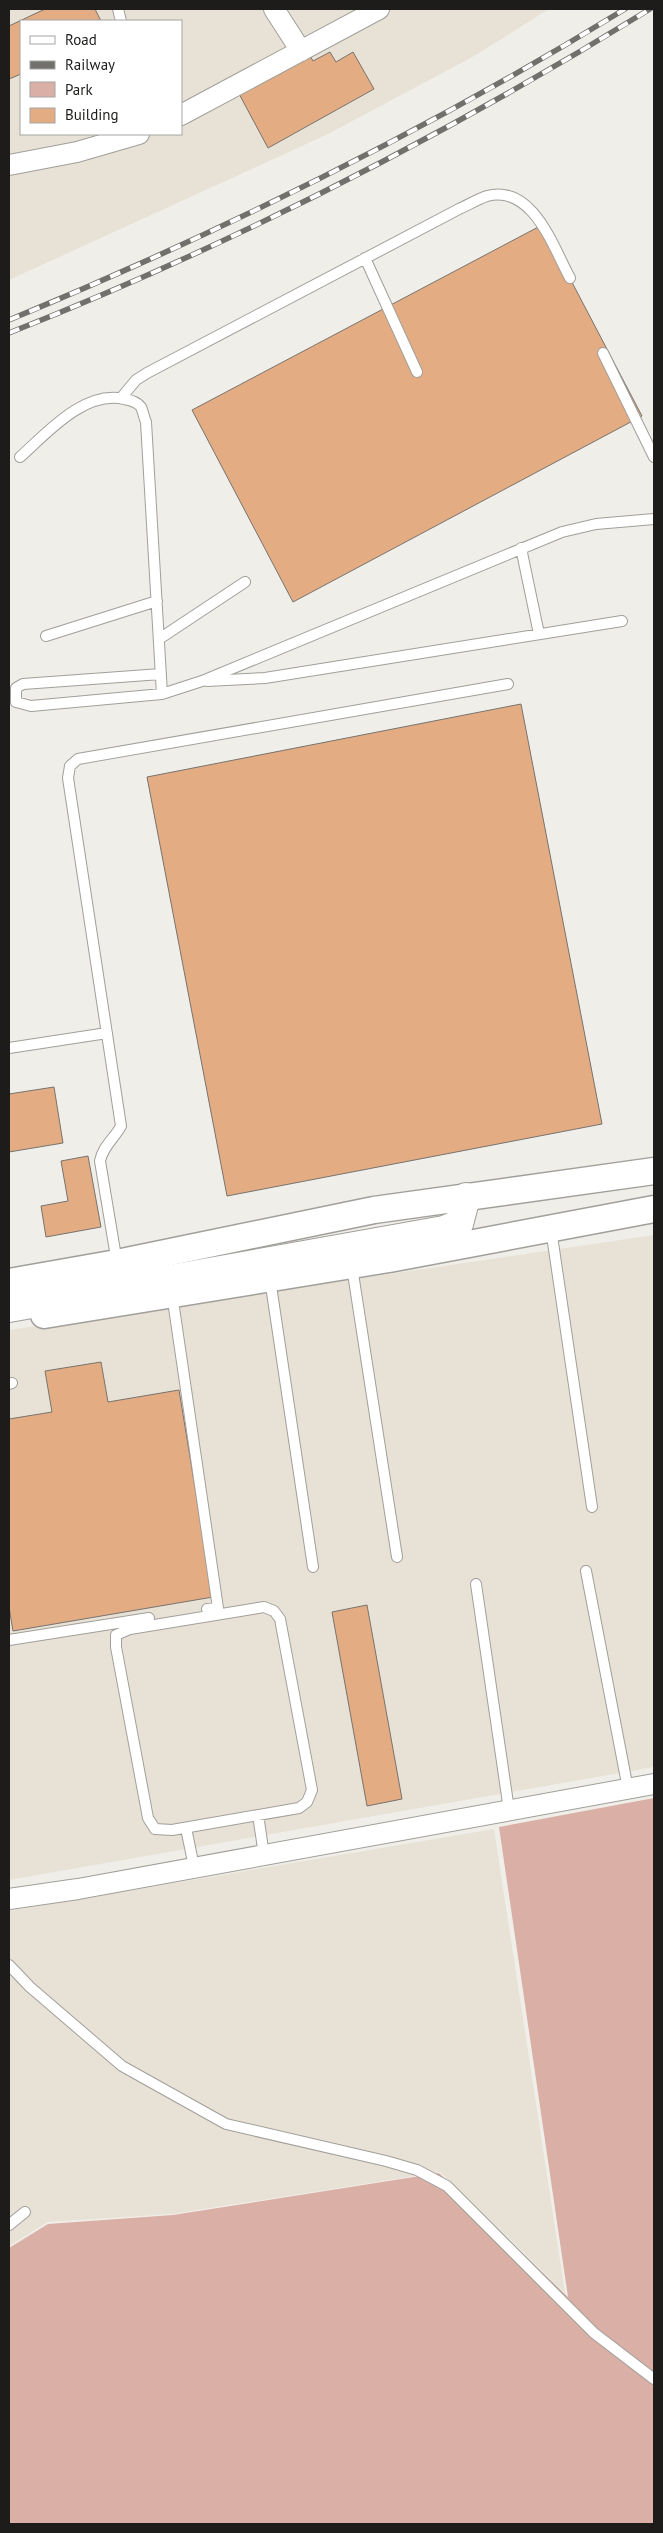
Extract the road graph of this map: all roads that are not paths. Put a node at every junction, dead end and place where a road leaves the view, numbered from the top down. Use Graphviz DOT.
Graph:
graph roads {
  1 [pos="274,9"];
  2 [pos="380,9"];
  3 [pos="301,51"];
  4 [pos="182,115"];
  5 [pos="136,135"];
  6 [pos="9,165"];
  7 [pos="365,258"];
  8 [pos="570,278"];
  9 [pos="603,353"];
  10 [pos="416,372"];
  11 [pos="121,398"];
  12 [pos="20,457"];
  13 [pos="654,457"];
  14 [pos="654,519"];
  15 [pos="522,548"];
  16 [pos="245,582"];
  17 [pos="157,601"];
  18 [pos="622,621"];
  19 [pos="539,634"];
  20 [pos="46,636"];
  21 [pos="159,639"];
  22 [pos="161,674"];
  23 [pos="202,681"];
  24 [pos="508,684"];
  25 [pos="162,694"];
  26 [pos="12,697"];
  27 [pos="107,1033"];
  28 [pos="9,1048"];
  29 [pos="654,1170"];
  30 [pos="466,1197"];
  31 [pos="654,1209"];
  32 [pos="551,1229"];
  33 [pos="117,1263"];
  34 [pos="351,1265"];
  35 [pos="270,1278"];
  36 [pos="9,1282"];
  37 [pos="172,1294"];
  38 [pos="9,1308"];
  39 [pos="9,1321"];
  40 [pos="592,1507"];
  41 [pos="397,1557"];
  42 [pos="313,1567"];
  43 [pos="586,1571"];
  44 [pos="476,1584"];
  45 [pos="9,1640"];
  46 [pos="654,1784"];
  47 [pos="628,1789"];
  48 [pos="508,1810"];
  49 [pos="258,1815"];
  50 [pos="186,1828"];
  51 [pos="264,1855"];
  52 [pos="194,1867"];
  53 [pos="9,1899"];
  54 [pos="9,1964"];
  55 [pos="26,2212"];
  56 [pos="9,2224"];
  57 [pos="654,2378"];
  1 -- 3 [label="street"];
  2 -- 3 [label="street"];
  3 -- 4 [label="street"];
  5 -- 6 [label="street"];
  7 -- 8 [label="lane"];
  7 -- 10 [label="lane"];
  7 -- 11 [label="lane"];
  9 -- 13 [label="lane"];
  11 -- 12 [label="lane"];
  11 -- 17 [label="lane"];
  14 -- 15 [label="lane"];
  15 -- 19 [label="lane"];
  15 -- 23 [label="lane"];
  16 -- 21 [label="lane"];
  17 -- 20 [label="lane"];
  17 -- 21 [label="lane"];
  18 -- 19 [label="lane"];
  19 -- 23 [label="lane"];
  21 -- 22 [label="lane"];
  22 -- 25 [label="lane"];
  22 -- 26 [label="lane"];
  23 -- 25 [label="lane"];
  24 -- 27 [label="lane"];
  25 -- 26 [label="lane"];
  27 -- 28 [label="lane"];
  27 -- 33 [label="lane"];
  29 -- 30 [label="street"];
  30 -- 33 [label="street"];
  30 -- 38 [label="highway"];
  31 -- 32 [label="street"];
  32 -- 34 [label="street"];
  32 -- 40 [label="lane"];
  33 -- 36 [label="street"];
  34 -- 35 [label="street"];
  34 -- 41 [label="lane"];
  35 -- 37 [label="street"];
  35 -- 42 [label="lane"];
  37 -- 39 [label="street"];
  37 -- 45 [label="lane"];
  43 -- 47 [label="lane"];
  44 -- 48 [label="lane"];
  46 -- 47 [label="street"];
  47 -- 48 [label="street"];
  48 -- 51 [label="street"];
  49 -- 50 [label="lane"];
  49 -- 50 [label="lane"];
  49 -- 51 [label="lane"];
  50 -- 52 [label="lane"];
  51 -- 52 [label="street"];
  52 -- 53 [label="street"];
  54 -- 57 [label="lane"];
  55 -- 56 [label="lane"];
}
